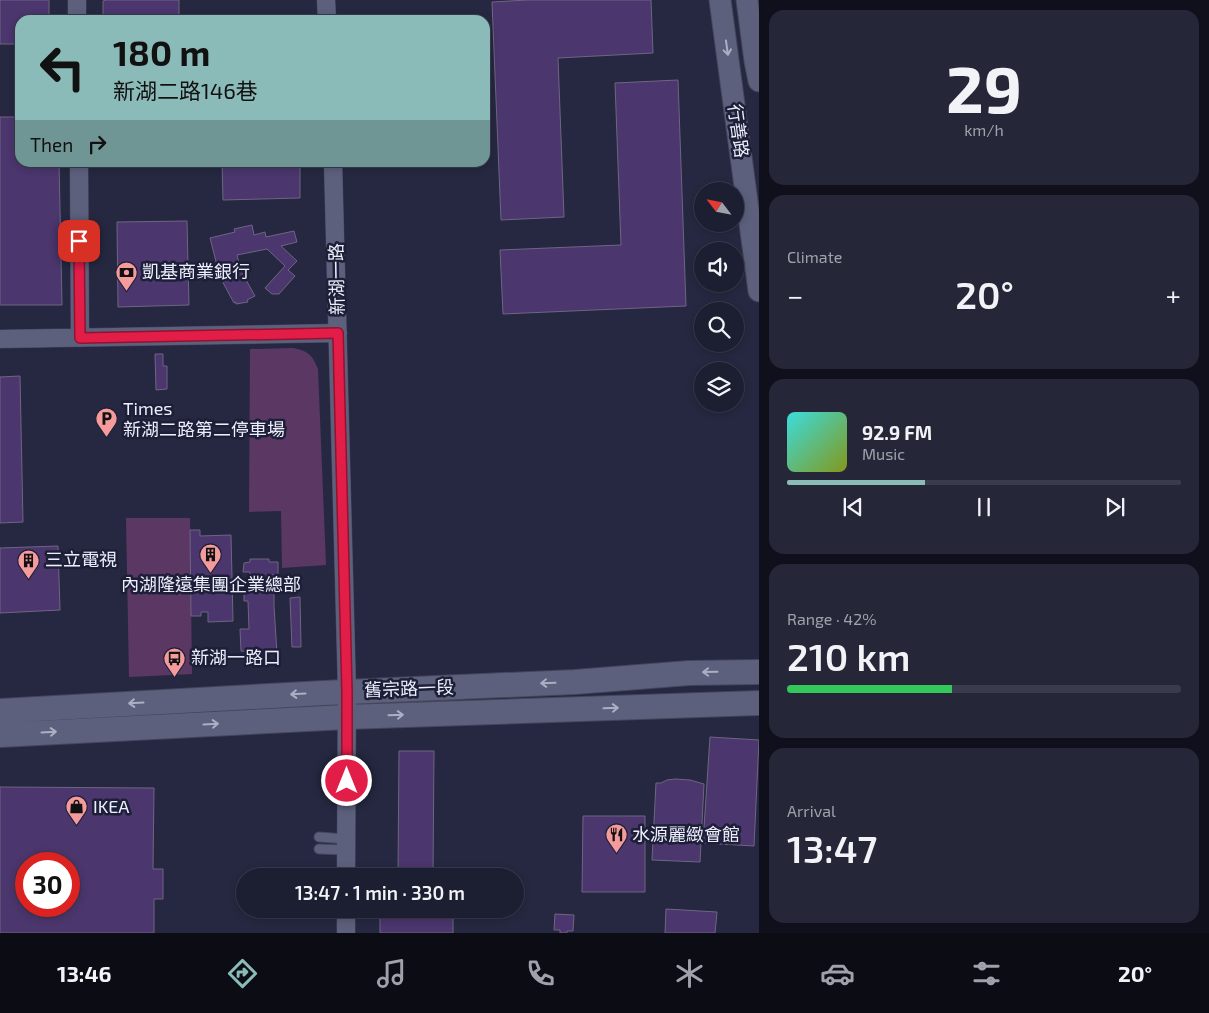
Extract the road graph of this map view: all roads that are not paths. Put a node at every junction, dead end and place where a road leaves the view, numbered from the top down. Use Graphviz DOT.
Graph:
graph roads {
  1 [pos="77,0"];
  2 [pos="326,0"];
  3 [pos="720,0"];
  4 [pos="747,0"];
  5 [pos="77,15"];
  6 [pos="327,15"];
  7 [pos="759,82"];
  8 [pos="78,167"];
  9 [pos="333,167"];
  10 [pos="759,291"];
  11 [pos="338,333"];
  12 [pos="80,338"];
  13 [pos="0,339"];
  14 [pos="759,672"];
  15 [pos="347,692"];
  16 [pos="759,702"];
  17 [pos="0,711"];
  18 [pos="347,717"];
  19 [pos="0,735"];
  20 [pos="319,837"];
  21 [pos="346,844"];
  22 [pos="319,849"];
  23 [pos="346,868"];
  24 [pos="346,918"];
  25 [pos="346,933"];
  1 -- 5 [label="street"];
  2 -- 6 [label="street"];
  3 -- 10 [label="street, 行善路, one-way"];
  4 -- 7 [label="street, 行善路"];
  8 -- 12 [label="street"];
  9 -- 11 [label="street, 新湖一路"];
  11 -- 12 [label="street"];
  11 -- 15 [label="street, 新湖一路"];
  12 -- 13 [label="street"];
  14 -- 15 [label="main road, 舊宗路一段, one-way"];
  15 -- 17 [label="main road, 舊宗路一段, one-way"];
  15 -- 18 [label="street, 新湖一路"];
  18 -- 16 [label="main road, 舊宗路一段, one-way"];
  19 -- 18 [label="main road, 舊宗路一段, one-way"];
  18 -- 21 [label="street, 新湖一路"];
  20 -- 21 [label="lane"];
  21 -- 22 [label="lane"];
  21 -- 23 [label="street, 新湖一路"];
  24 -- 25 [label="street"];
}
